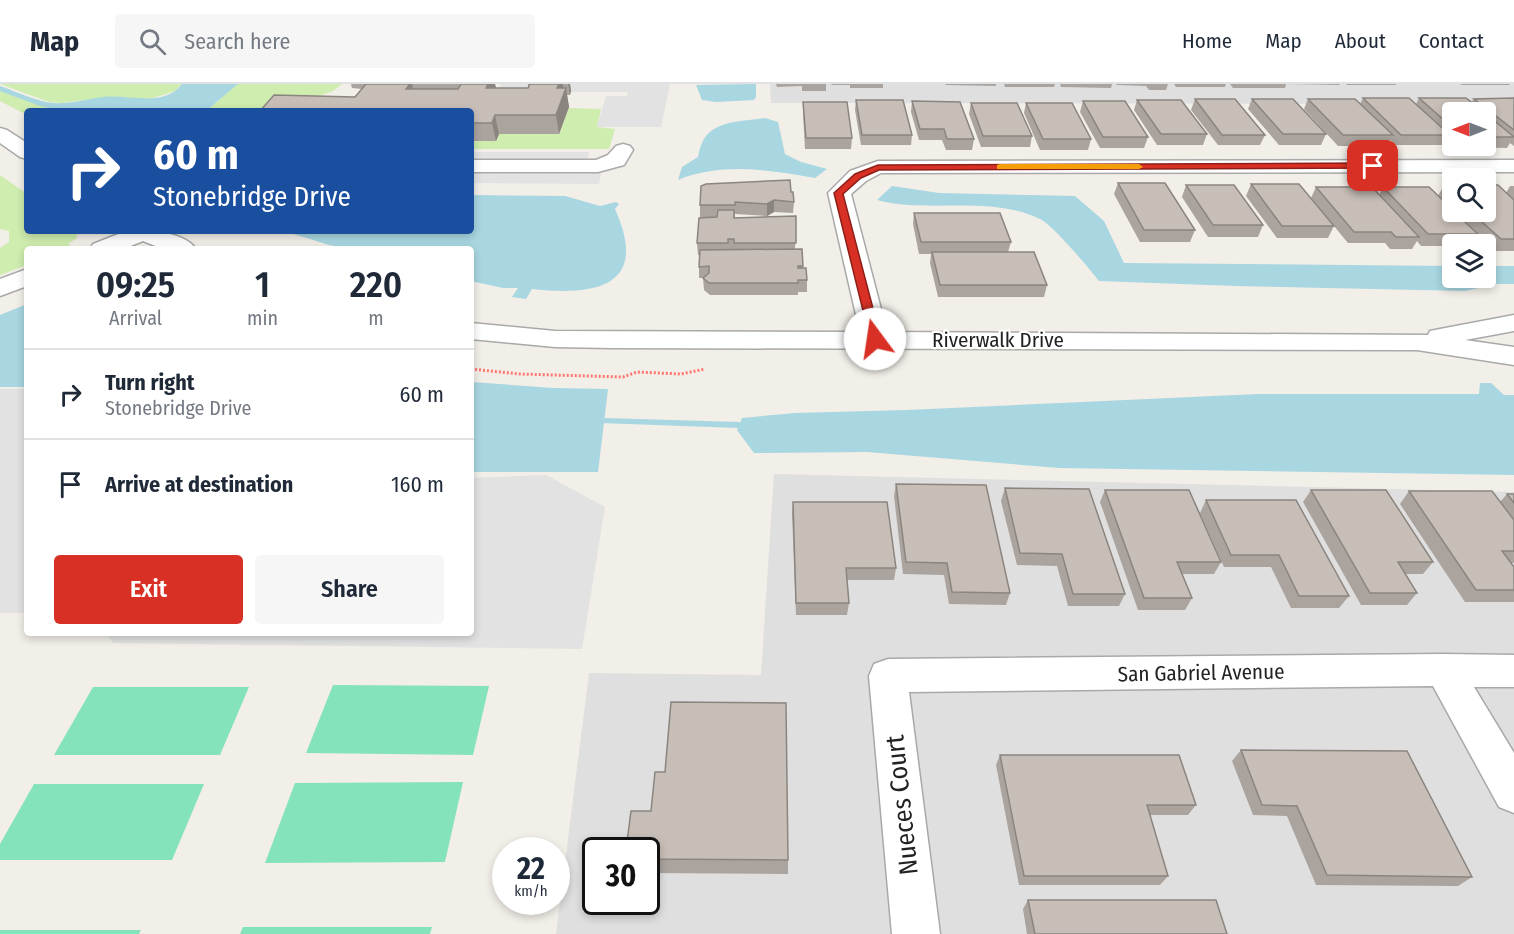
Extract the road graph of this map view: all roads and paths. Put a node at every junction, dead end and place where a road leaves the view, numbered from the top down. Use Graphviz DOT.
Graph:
graph roads {
  1 [pos="0,134"];
  2 [pos="623,150"];
  3 [pos="24,151"];
  4 [pos="474,166"];
  5 [pos="1514,166"];
  6 [pos="136,234"];
  7 [pos="146,234"];
  8 [pos="109,246"];
  9 [pos="176,246"];
  10 [pos="24,279"];
  11 [pos="0,288"];
  12 [pos="1514,323"];
  13 [pos="474,331"];
  14 [pos="875,339"];
  15 [pos="1417,342"];
  16 [pos="1514,356"];
  17 [pos="1444,670"];
  18 [pos="1514,671"];
  19 [pos="888,676"];
  20 [pos="1514,793"];
  21 [pos="916,934"];
  1 -- 3 [label="street"];
  2 -- 4 [label="street"];
  5 -- 14 [label="street"];
  6 -- 8 [label="street"];
  7 -- 9 [label="street"];
  10 -- 11 [label="street"];
  12 -- 15 [label="street, Riverwalk Drive"];
  13 -- 14 [label="street, Riverwalk Drive"];
  14 -- 15 [label="street, Riverwalk Drive"];
  15 -- 16 [label="street, Riverwalk Drive"];
  17 -- 18 [label="street, San Gabriel Avenue"];
  17 -- 19 [label="street, San Gabriel Avenue"];
  17 -- 20 [label="street"];
  19 -- 21 [label="street, Nueces Court"];
}
